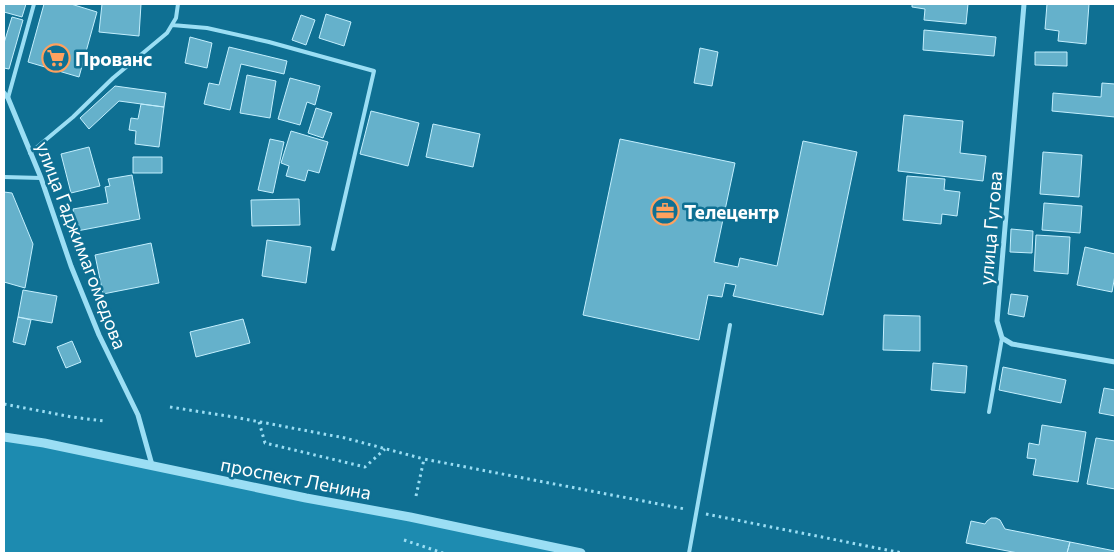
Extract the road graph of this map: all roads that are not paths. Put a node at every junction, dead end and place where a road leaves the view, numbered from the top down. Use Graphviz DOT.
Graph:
graph roads {
  1 [pos="34,4"];
  2 [pos="178,4"];
  3 [pos="1024,4"];
  4 [pos="172,25"];
  5 [pos="4,93"];
  6 [pos="8,98"];
  7 [pos="30,152"];
  8 [pos="4,177"];
  9 [pos="41,178"];
  10 [pos="333,250"];
  11 [pos="730,325"];
  12 [pos="1002,338"];
  13 [pos="1115,362"];
  14 [pos="989,412"];
  15 [pos="4,438"];
  16 [pos="152,466"];
  17 [pos="582,553"];
  18 [pos="689,553"];
  1 -- 6 [label="lane"];
  2 -- 4 [label="lane"];
  3 -- 12 [label="street, улица Гугова"];
  4 -- 7 [label="lane"];
  4 -- 10 [label="lane"];
  5 -- 6 [label="street, улица Гаджимагомедова"];
  6 -- 7 [label="street, улица Гаджимагомедова"];
  7 -- 9 [label="street, улица Гаджимагомедова"];
  8 -- 9 [label="lane"];
  9 -- 16 [label="street, улица Гаджимагомедова"];
  11 -- 18 [label="lane"];
  12 -- 13 [label="street"];
  12 -- 14 [label="lane"];
  15 -- 16 [label="street, проспект Ленина"];
  16 -- 17 [label="street, проспект Ленина"];
}
